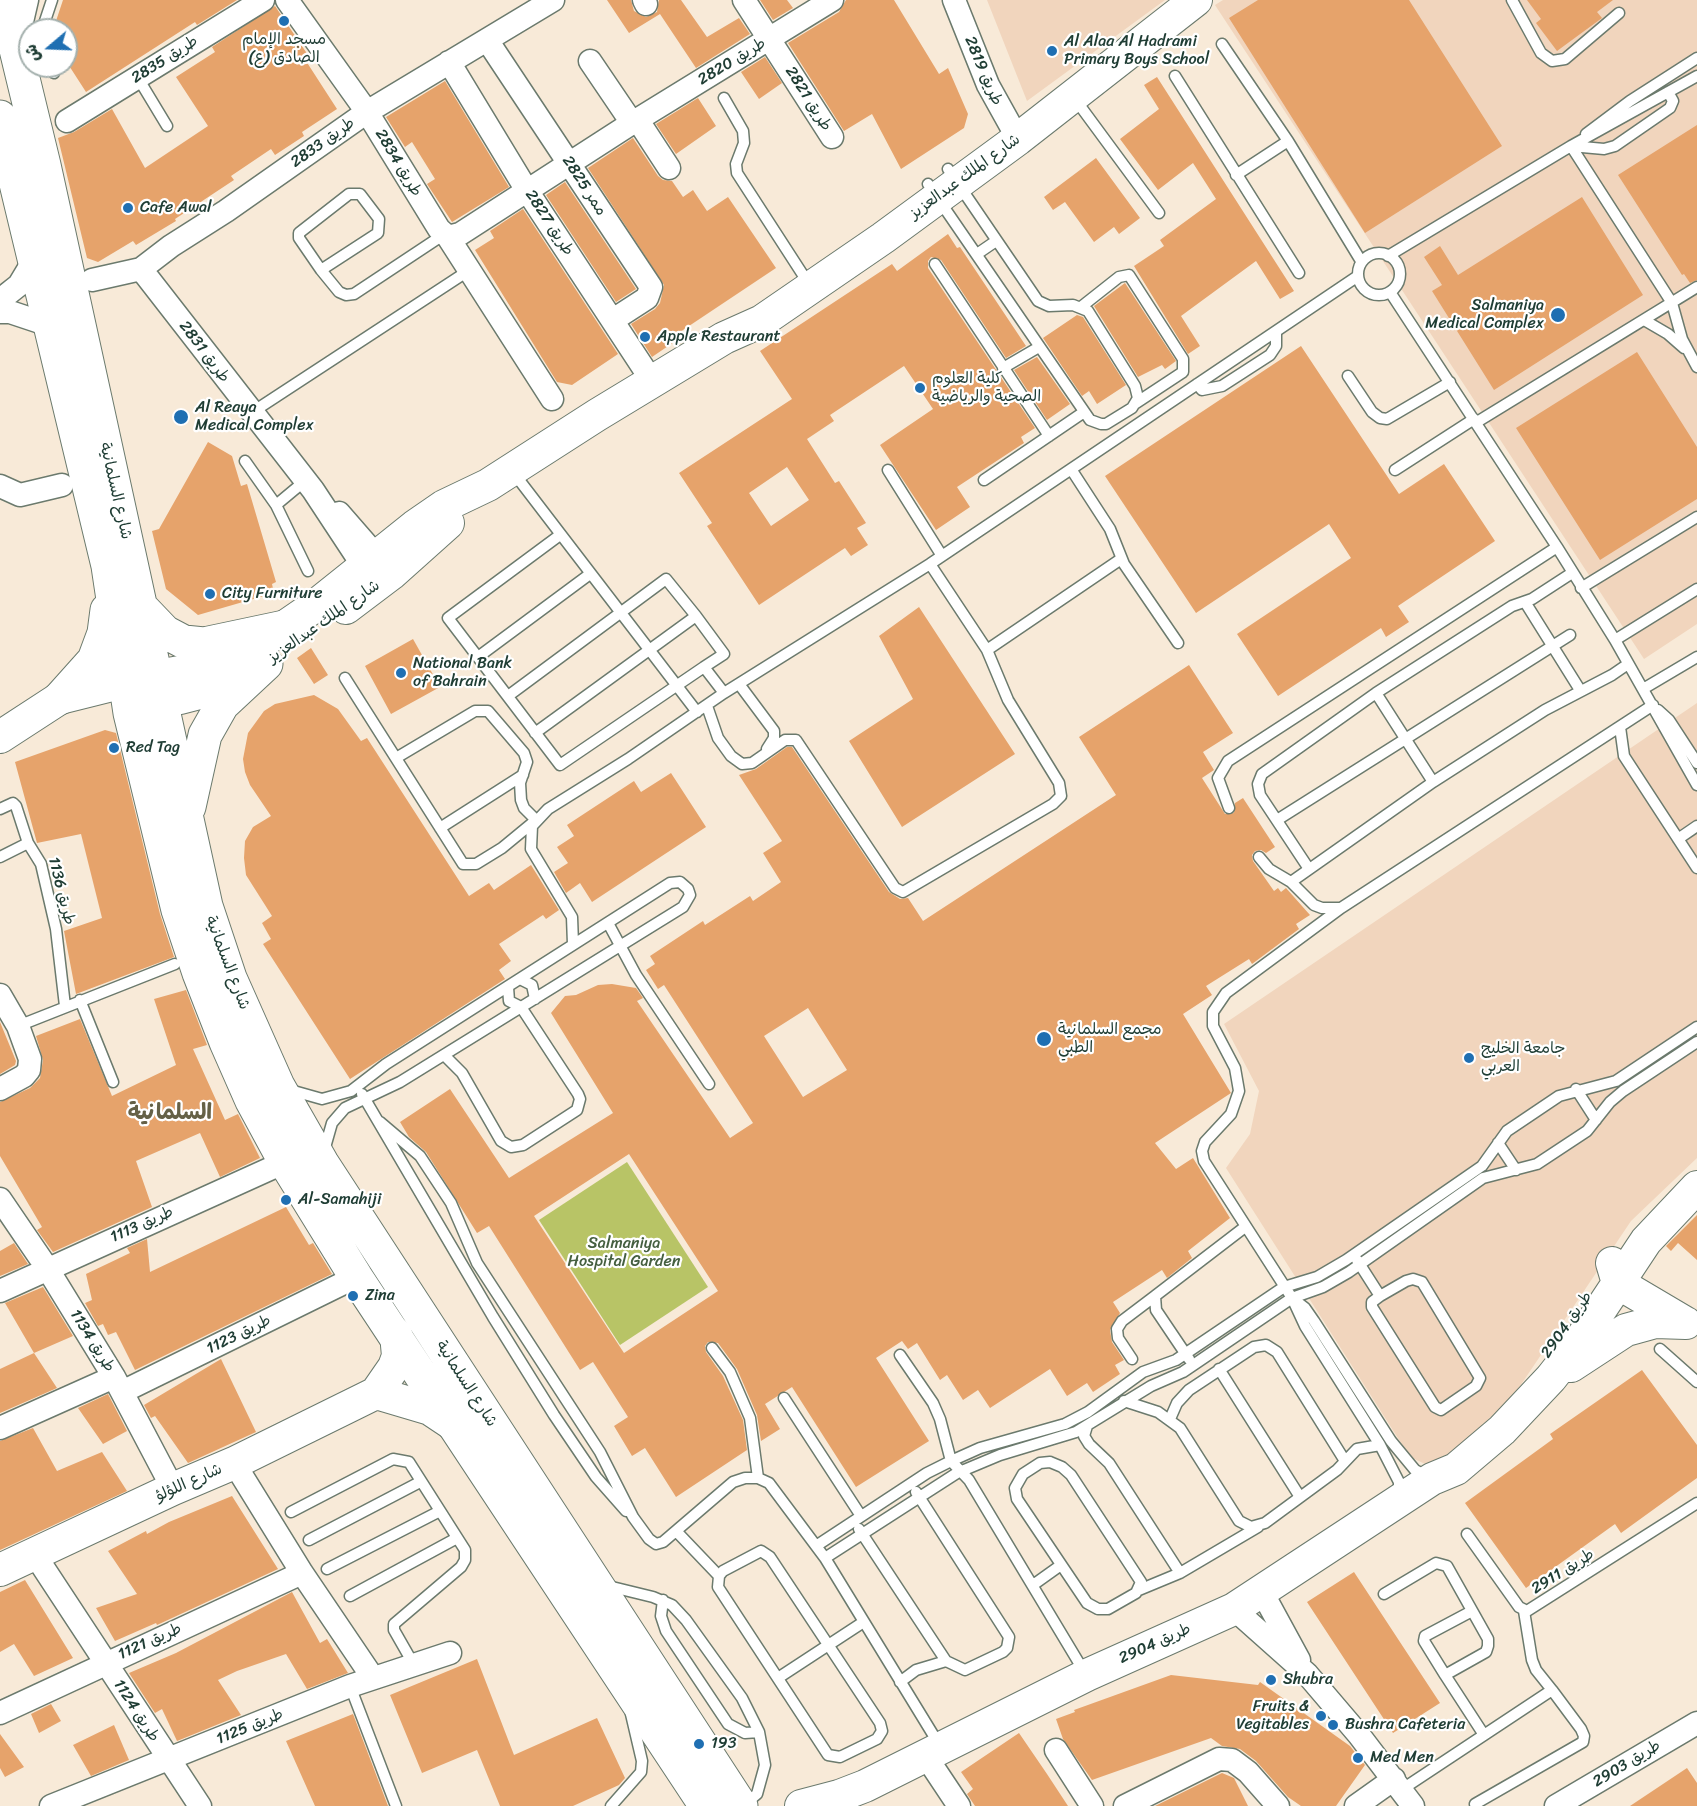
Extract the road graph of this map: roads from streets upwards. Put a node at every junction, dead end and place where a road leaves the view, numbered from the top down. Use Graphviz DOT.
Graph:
graph roads {
  1 [pos="4,0"];
  2 [pos="27,0"];
  3 [pos="263,0"];
  4 [pos="287,0"];
  5 [pos="553,0"];
  6 [pos="744,0"];
  7 [pos="831,0"];
  8 [pos="954,0"];
  9 [pos="1178,0"];
  10 [pos="1196,0"];
  11 [pos="770,39"];
  12 [pos="487,40"];
  13 [pos="17,53"];
  14 [pos="590,61"];
  15 [pos="450,62"];
  16 [pos="367,112"];
  17 [pos="67,121"];
  18 [pos="635,121"];
  19 [pos="1013,132"];
  20 [pos="2,137"];
  21 [pos="832,137"];
  22 [pos="568,163"];
  23 [pos="669,168"];
  24 [pos="943,183"];
  25 [pos="526,189"];
  26 [pos="445,236"];
  27 [pos="34,260"];
  28 [pos="141,269"];
  29 [pos="92,280"];
  30 [pos="0,300"];
  31 [pos="0,312"];
  32 [pos="613,320"];
  33 [pos="49,325"];
  34 [pos="724,338"];
  35 [pos="652,381"];
  36 [pos="552,399"];
  37 [pos="62,485"];
  38 [pos="0,486"];
  39 [pos="108,566"];
  40 [pos="377,571"];
  41 [pos="142,608"];
  42 [pos="289,626"];
  43 [pos="266,664"];
  44 [pos="124,682"];
  45 [pos="159,688"];
  46 [pos="60,698"];
  47 [pos="0,737"];
  48 [pos="187,821"];
  49 [pos="0,995"];
  50 [pos="0,1089"];
  51 [pos="285,1162"];
  52 [pos="1697,1166"];
  53 [pos="1697,1187"];
  54 [pos="0,1199"];
  55 [pos="1617,1267"];
  56 [pos="47,1268"];
  57 [pos="356,1277"];
  58 [pos="0,1291"];
  59 [pos="1693,1320"];
  60 [pos="396,1334"];
  61 [pos="1552,1377"];
  62 [pos="118,1384"];
  63 [pos="376,1393"];
  64 [pos="454,1425"];
  65 [pos="0,1428"];
  66 [pos="234,1463"];
  67 [pos="1432,1479"];
  68 [pos="173,1489"];
  69 [pos="35,1555"];
  70 [pos="0,1570"];
  71 [pos="302,1573"];
  72 [pos="1262,1592"];
  73 [pos="1234,1609"];
  74 [pos="450,1653"];
  75 [pos="104,1663"];
  76 [pos="1307,1674"];
  77 [pos="373,1678"];
  78 [pos="0,1713"];
  79 [pos="1697,1723"];
  80 [pos="1056,1750"];
  81 [pos="933,1751"];
  82 [pos="168,1760"];
  83 [pos="865,1786"];
  84 [pos="1403,1792"];
  85 [pos="51,1806"];
  86 [pos="200,1806"];
  87 [pos="706,1806"];
  88 [pos="741,1806"];
  89 [pos="801,1806"];
  90 [pos="834,1806"];
  91 [pos="959,1806"];
  92 [pos="1092,1806"];
  93 [pos="1125,1806"];
  94 [pos="1278,1806"];
  95 [pos="1356,1806"];
  96 [pos="1556,1806"];
  1 -- 13 [label="main road, شارع السلمانية"];
  2 -- 13 [label="street"];
  3 -- 17 [label="street, طريق 2835"];
  4 -- 16 [label="street, طريق 2834"];
  5 -- 12 [label="street, طريق 2833"];
  6 -- 11 [label="street, طريق 2821"];
  7 -- 11 [label="street, طريق 2820"];
  8 -- 19 [label="street, طريق 2819"];
  9 -- 19 [label="street, شارع الملك عبدالعزيز"];
  10 -- 19 [label="street, شارع الملك عبدالعزيز"];
  11 -- 18 [label="street, طريق 2820"];
  11 -- 21 [label="street, طريق 2821"];
  12 -- 15 [label="street, طريق 2833"];
  12 -- 22 [label="street, ممر 2825"];
  13 -- 41 [label="main road, شارع السلمانية"];
  14 -- 18 [label="street"];
  15 -- 16 [label="street, طريق 2833"];
  15 -- 25 [label="street, طريق 2827"];
  16 -- 26 [label="street, طريق 2834"];
  16 -- 28 [label="street, طريق 2833"];
  18 -- 22 [label="street, طريق 2820"];
  18 -- 23 [label="street"];
  19 -- 24 [label="street, شارع الملك عبدالعزيز"];
  20 -- 27 [label="main road, شارع السلمانية"];
  22 -- 25 [label="street, طريق 2820"];
  22 -- 32 [label="street, ممر 2825"];
  24 -- 34 [label="street, شارع الملك عبدالعزيز"];
  24 -- 34 [label="street, شارع الملك عبدالعزيز"];
  25 -- 26 [label="street, طريق 2820"];
  25 -- 32 [label="street, طريق 2827"];
  26 -- 36 [label="street, طريق 2834"];
  27 -- 30 [label="street"];
  27 -- 33 [label="main road, شارع السلمانية"];
  28 -- 29 [label="street, طريق 2833"];
  28 -- 40 [label="street, طريق 2831"];
  31 -- 33 [label="street"];
  32 -- 35 [label="street, طريق 2827"];
  33 -- 39 [label="main road, شارع السلمانية"];
  34 -- 35 [label="street, شارع الملك عبدالعزيز"];
  35 -- 40 [label="street, شارع الملك عبدالعزيز"];
  37 -- 38 [label="street"];
  39 -- 44 [label="main road, شارع السلمانية"];
  39 -- 46 [label="main road"];
  40 -- 42 [label="street, شارع الملك عبدالعزيز"];
  40 -- 43 [label="street, شارع الملك عبدالعزيز"];
  41 -- 42 [label="main road"];
  41 -- 45 [label="main road, شارع السلمانية"];
  42 -- 45 [label="street, شارع الملك عبدالعزيز"];
  43 -- 45 [label="street, شارع الملك عبدالعزيز"];
  43 -- 48 [label="main road"];
  44 -- 45 [label="street, شارع الملك عبدالعزيز"];
  44 -- 46 [label="street, شارع الملك عبدالعزيز"];
  44 -- 51 [label="main road, شارع السلمانية"];
  45 -- 48 [label="main road, شارع السلمانية"];
  46 -- 47 [label="street, شارع الملك عبدالعزيز"];
  48 -- 88 [label="main road, شارع السلمانية"];
  49 -- 50 [label="street"];
  51 -- 56 [label="street, طريق 1113"];
  51 -- 57 [label="main road, شارع السلمانية"];
  52 -- 55 [label="street, طريق 2904"];
  53 -- 55 [label="street, طريق 2904"];
  54 -- 56 [label="street, طريق 1134"];
  55 -- 59 [label="street"];
  55 -- 61 [label="street, طريق 2904"];
  55 -- 67 [label="street, طريق 2904"];
  56 -- 58 [label="street, طريق 1113"];
  56 -- 62 [label="street, طريق 1134"];
  57 -- 60 [label="main road, شارع السلمانية"];
  57 -- 62 [label="street, طريق 1123"];
  59 -- 61 [label="street"];
  60 -- 63 [label="street, شارع اللؤلؤ"];
  60 -- 64 [label="main road, شارع السلمانية"];
  61 -- 67 [label="street, طريق 2904"];
  62 -- 65 [label="street, طريق 1123"];
  62 -- 68 [label="street, طريق 1134"];
  63 -- 64 [label="street"];
  63 -- 66 [label="street, شارع اللؤلؤ"];
  64 -- 87 [label="main road, شارع السلمانية"];
  66 -- 68 [label="street, شارع اللؤلؤ"];
  66 -- 71 [label="street"];
  67 -- 72 [label="street, طريق 2904"];
  68 -- 69 [label="street, شارع اللؤلؤ"];
  69 -- 70 [label="street, شارع اللؤلؤ"];
  69 -- 75 [label="street, طريق 1124"];
  71 -- 75 [label="street, طريق 1121"];
  71 -- 77 [label="street"];
  72 -- 73 [label="street, طريق 2904"];
  72 -- 76 [label="street"];
  73 -- 76 [label="street"];
  73 -- 81 [label="street, طريق 2904"];
  74 -- 77 [label="street, طريق 1125"];
  75 -- 78 [label="street, طريق 1121"];
  75 -- 82 [label="street, طريق 1124"];
  76 -- 84 [label="street"];
  77 -- 82 [label="street, طريق 1125"];
  79 -- 96 [label="street, طريق 2903"];
  80 -- 92 [label="street"];
  81 -- 83 [label="street, طريق 2904"];
  81 -- 91 [label="street"];
  82 -- 85 [label="street, طريق 1125"];
  82 -- 86 [label="street, طريق 1124"];
  83 -- 89 [label="street, طريق 2904"];
  83 -- 90 [label="street, طريق 2904"];
  84 -- 95 [label="street"];
  93 -- 94 [label="street"];
}
